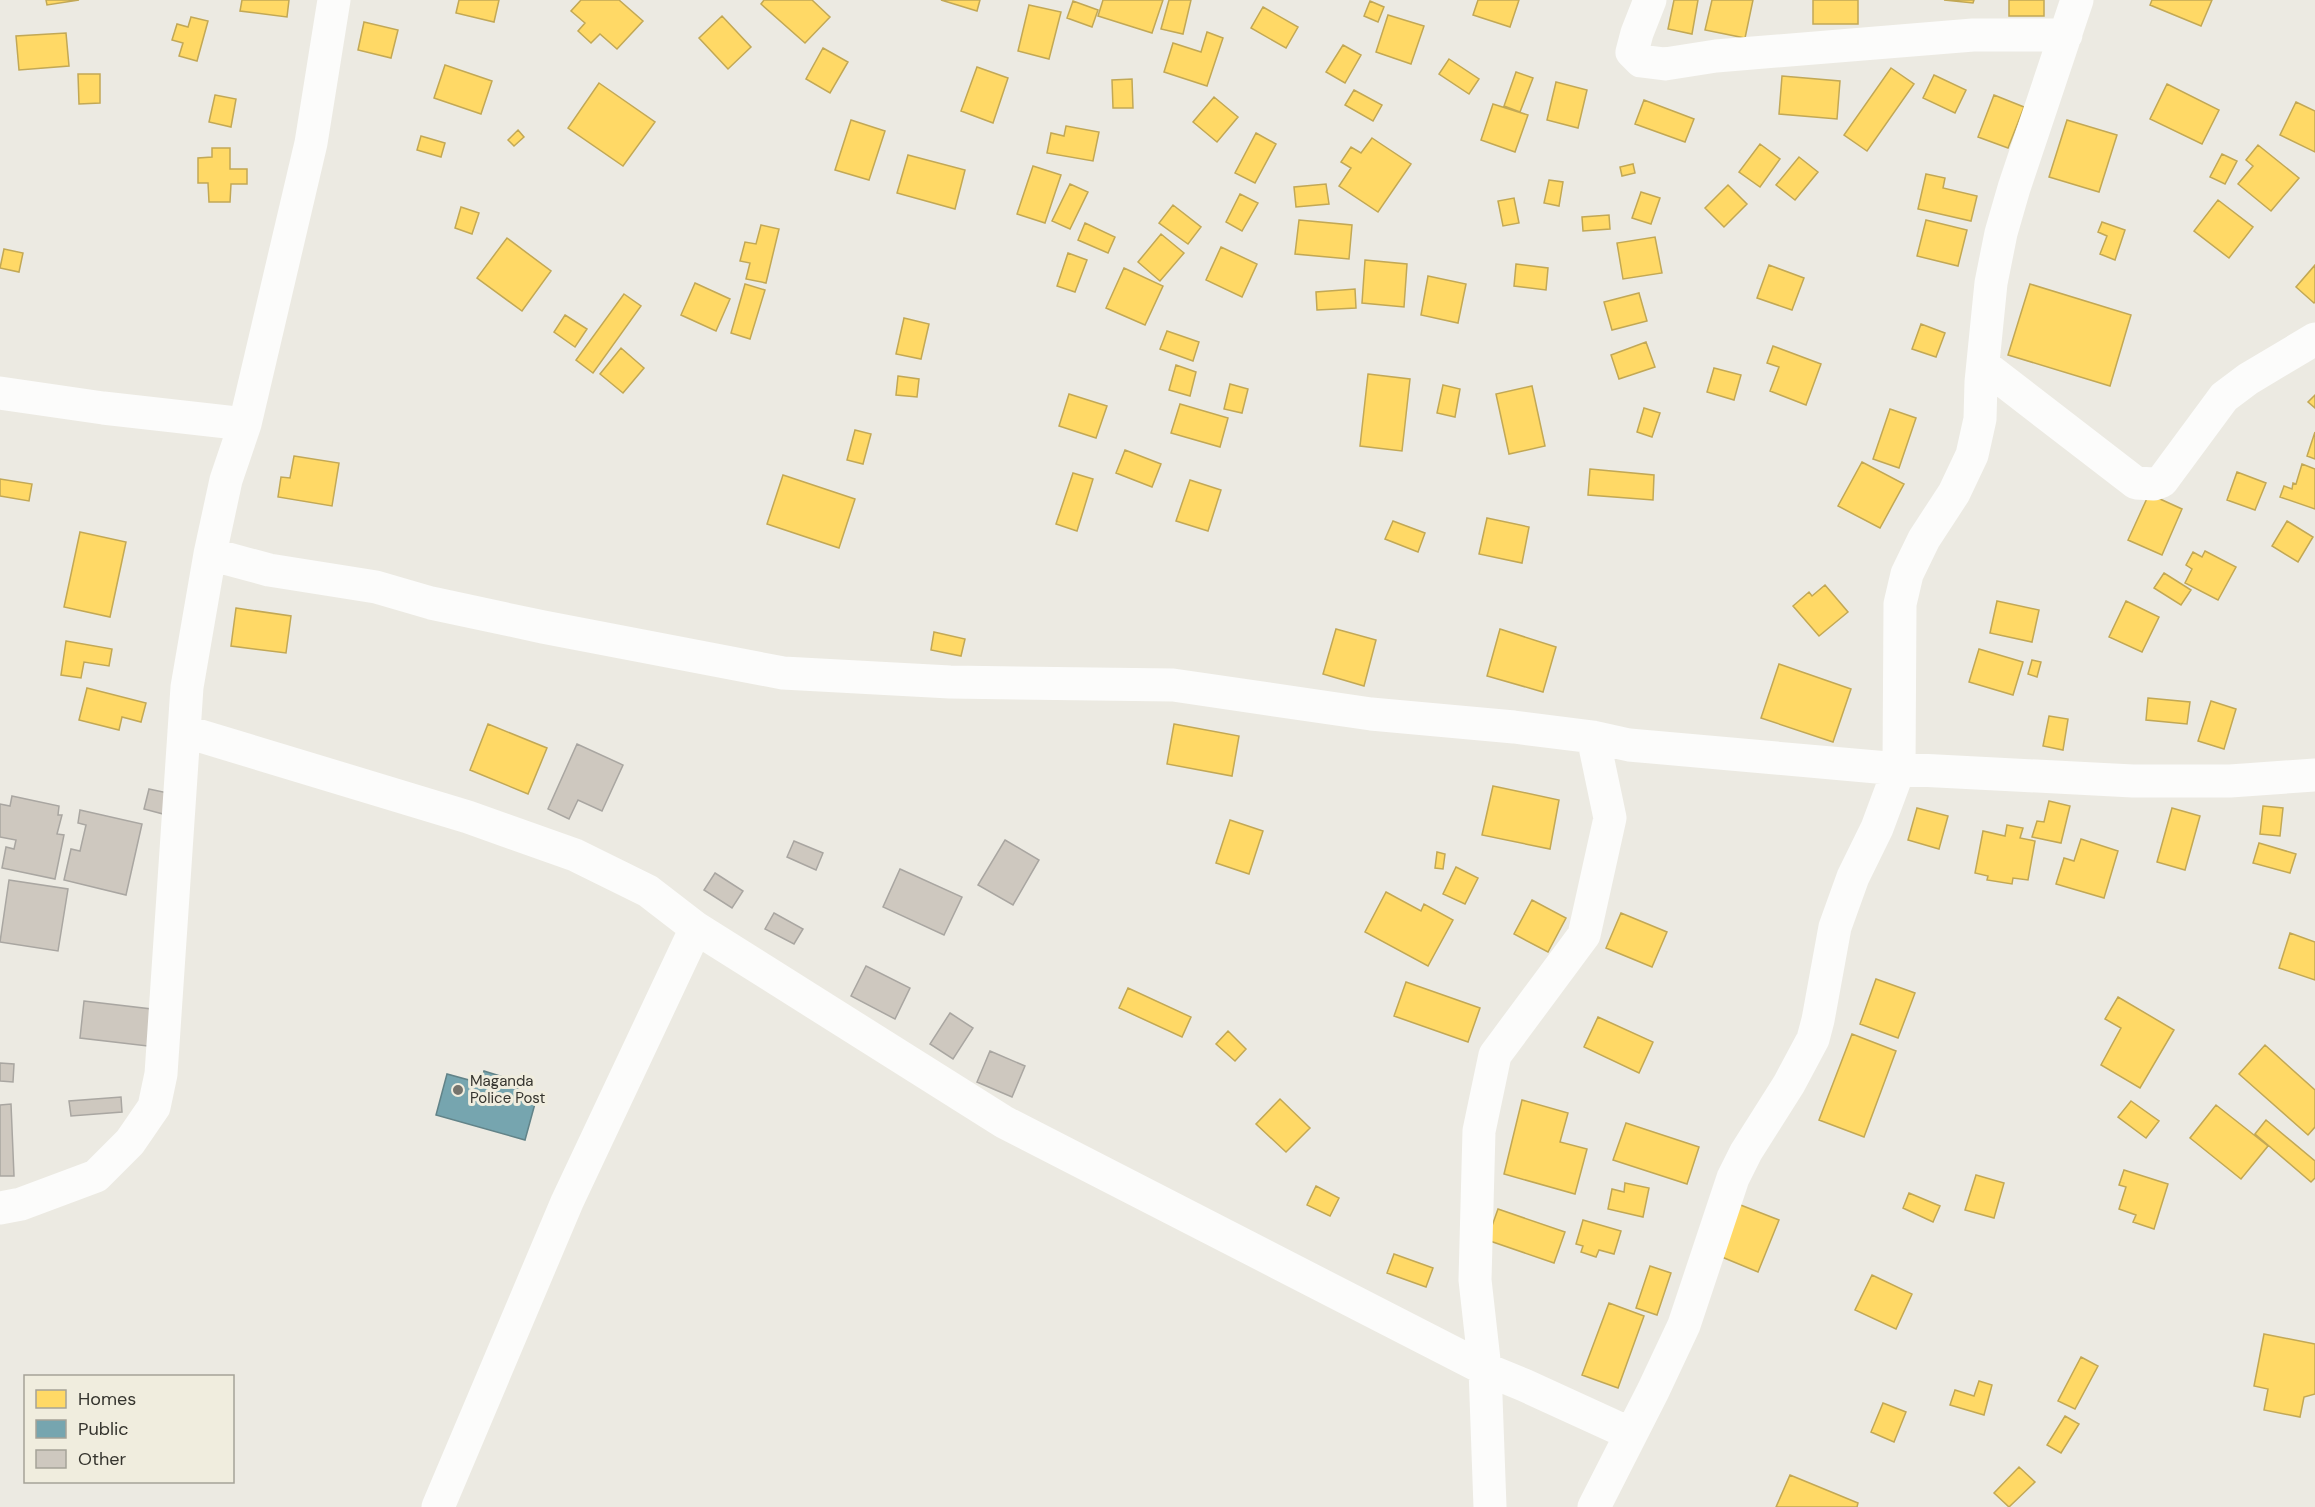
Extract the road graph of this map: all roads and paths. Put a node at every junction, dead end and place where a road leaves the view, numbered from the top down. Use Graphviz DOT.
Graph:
graph roads {
  1 [pos="334,0"];
  2 [pos="1650,0"];
  3 [pos="2077,0"];
  4 [pos="2066,35"];
  5 [pos="2315,339"];
  6 [pos="1983,365"];
  7 [pos="0,393"];
  8 [pos="244,424"];
  9 [pos="210,555"];
  10 [pos="184,731"];
  11 [pos="1593,737"];
  12 [pos="1899,769"];
  13 [pos="2315,775"];
  14 [pos="696,928"];
  15 [pos="0,1208"];
  16 [pos="1485,1369"];
  17 [pos="1631,1434"];
  18 [pos="438,1507"];
  19 [pos="1490,1507"];
  20 [pos="1594,1507"];
  1 -- 8 [label="street"];
  2 -- 4 [label="street"];
  3 -- 4 [label="street"];
  4 -- 6 [label="street"];
  5 -- 6 [label="street"];
  6 -- 12 [label="street"];
  7 -- 8 [label="street"];
  8 -- 9 [label="street"];
  9 -- 10 [label="street"];
  9 -- 11 [label="street"];
  10 -- 14 [label="street"];
  10 -- 15 [label="street"];
  11 -- 12 [label="street"];
  11 -- 16 [label="street"];
  12 -- 13 [label="street"];
  12 -- 17 [label="street"];
  14 -- 16 [label="street"];
  14 -- 18 [label="street"];
  16 -- 17 [label="street"];
  16 -- 19 [label="street"];
  17 -- 20 [label="street"];
}
